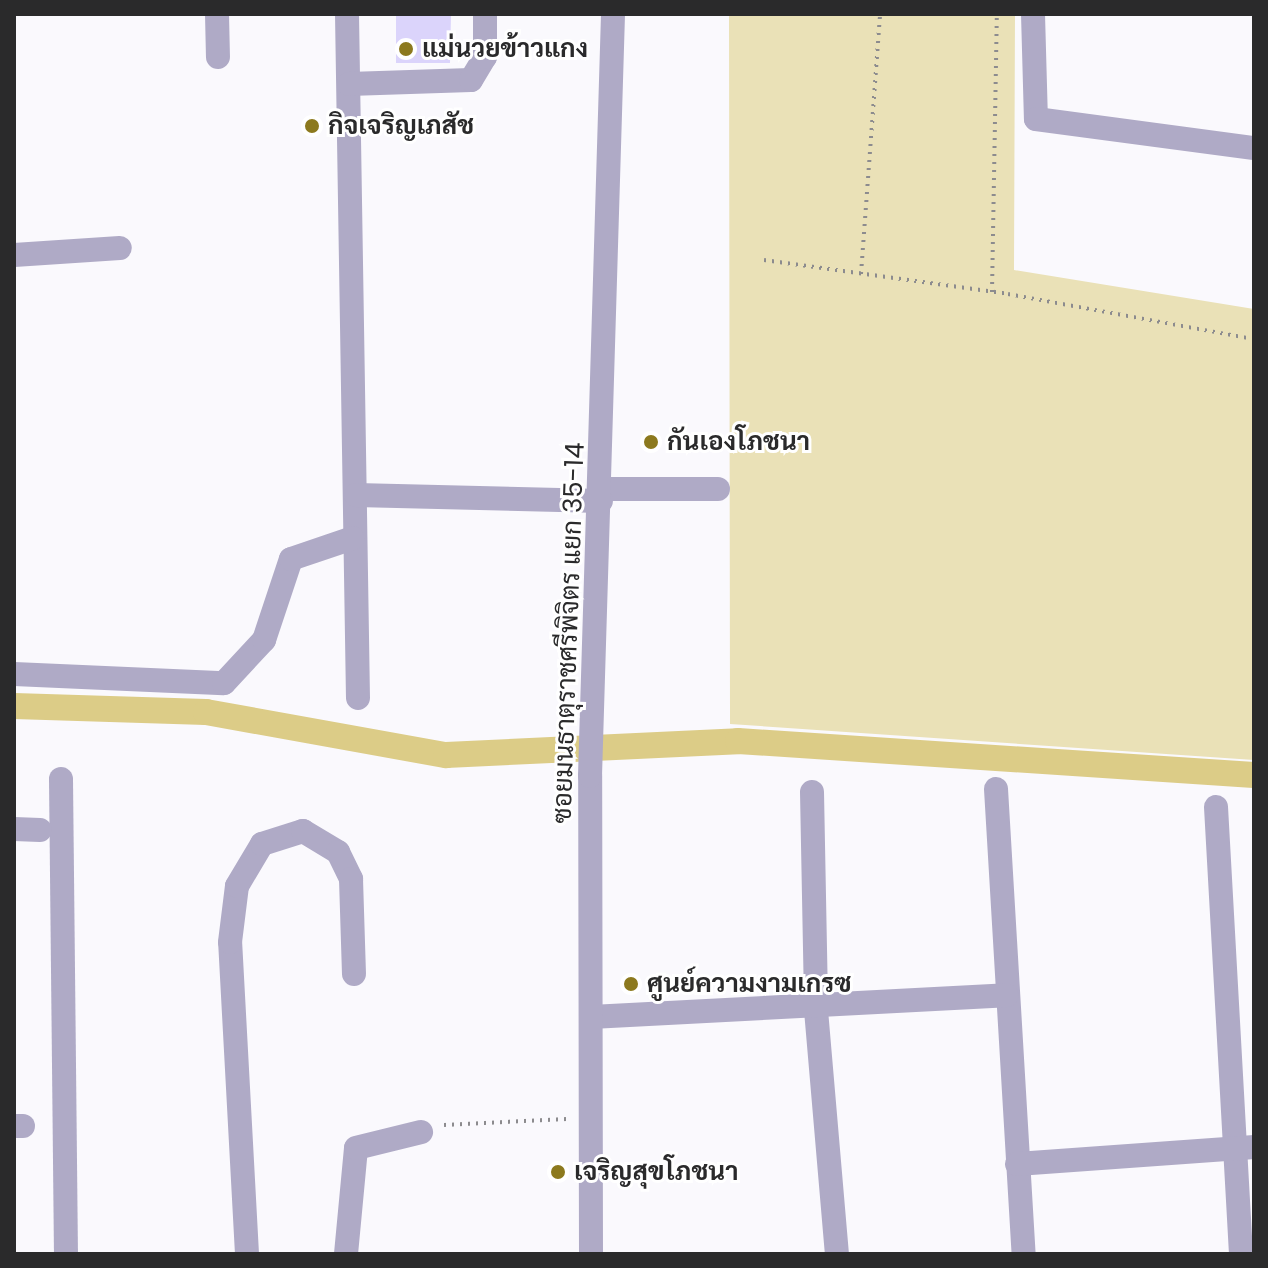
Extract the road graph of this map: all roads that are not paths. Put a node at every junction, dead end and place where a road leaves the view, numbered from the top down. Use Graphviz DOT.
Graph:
graph roads {
  1 [pos="217,14"];
  2 [pos="347,14"];
  3 [pos="485,14"];
  4 [pos="613,14"];
  5 [pos="1033,14"];
  6 [pos="218,57"];
  7 [pos="349,84"];
  8 [pos="1254,148"];
  9 [pos="120,248"];
  10 [pos="14,255"];
  11 [pos="718,489"];
  12 [pos="356,495"];
  13 [pos="601,495"];
  14 [pos="353,538"];
  15 [pos="14,674"];
  16 [pos="358,698"];
  17 [pos="61,779"];
  18 [pos="996,789"];
  19 [pos="812,792"];
  20 [pos="1216,807"];
  21 [pos="14,829"];
  22 [pos="40,830"];
  23 [pos="354,974"];
  24 [pos="1006,995"];
  25 [pos="816,1010"];
  26 [pos="591,1017"];
  27 [pos="428,1128"];
  28 [pos="1244,1148"];
  29 [pos="1017,1164"];
  30 [pos="66,1254"];
  31 [pos="247,1254"];
  32 [pos="346,1254"];
  33 [pos="591,1254"];
  34 [pos="837,1254"];
  35 [pos="1024,1254"];
  36 [pos="1241,1254"];
  1 -- 6 [label="street"];
  2 -- 7 [label="street"];
  3 -- 7 [label="street"];
  4 -- 13 [label="street, ซอยมนธาตุราชศรีพิจิตร แยก 35-14"];
  5 -- 8 [label="street"];
  7 -- 12 [label="street"];
  9 -- 10 [label="street"];
  11 -- 13 [label="street"];
  12 -- 13 [label="street"];
  12 -- 14 [label="street"];
  13 -- 26 [label="street, ซอยมนธาตุราชศรีพิจิตร แยก 35-14"];
  14 -- 15 [label="street"];
  14 -- 16 [label="street"];
  17 -- 30 [label="street"];
  18 -- 24 [label="street"];
  19 -- 25 [label="street"];
  20 -- 28 [label="street"];
  21 -- 22 [label="street"];
  23 -- 31 [label="street"];
  24 -- 25 [label="street"];
  24 -- 29 [label="street"];
  25 -- 26 [label="street"];
  25 -- 34 [label="street"];
  26 -- 33 [label="street, ซอยมนธาตุราชศรีพิจิตร แยก 35-14"];
  27 -- 32 [label="street"];
  28 -- 29 [label="street"];
  28 -- 36 [label="street"];
  29 -- 35 [label="street"];
}
